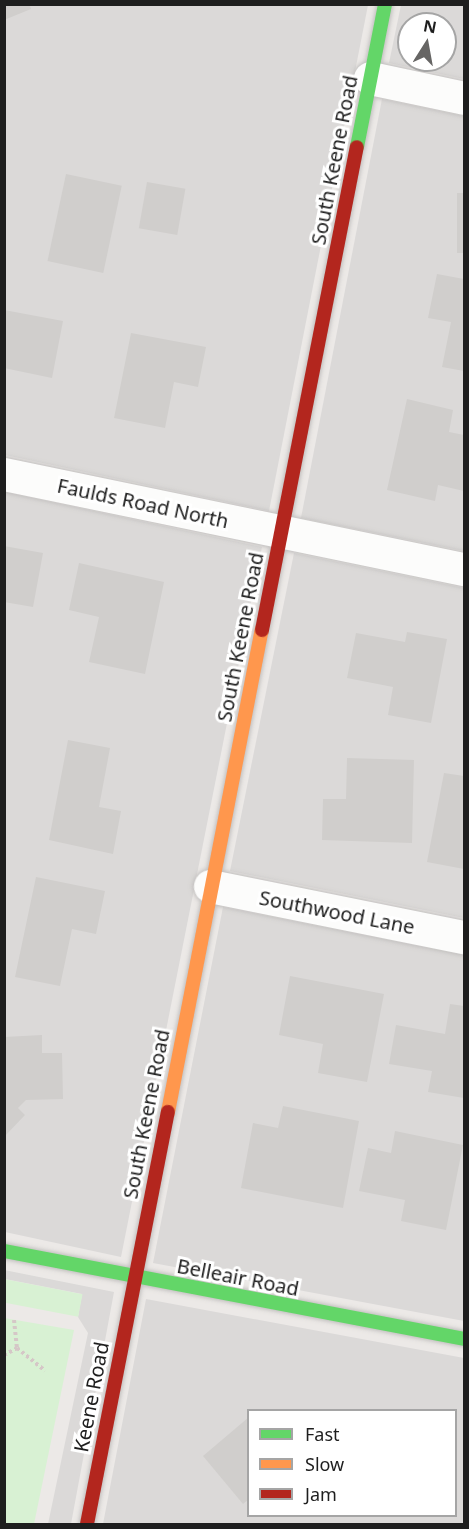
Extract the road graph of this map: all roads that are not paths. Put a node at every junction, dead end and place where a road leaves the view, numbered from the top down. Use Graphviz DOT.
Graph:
graph roads {
  1 [pos="385,4"];
  2 [pos="370,78"];
  3 [pos="465,98"];
  4 [pos="4,474"];
  5 [pos="281,532"];
  6 [pos="465,570"];
  7 [pos="210,886"];
  8 [pos="465,937"];
  9 [pos="4,1251"];
  10 [pos="134,1278"];
  11 [pos="465,1339"];
  12 [pos="87,1524"];
  1 -- 2 [label="main road, South Keene Road"];
  2 -- 3 [label="street"];
  2 -- 5 [label="main road, South Keene Road"];
  4 -- 5 [label="street, Faulds Road North"];
  5 -- 6 [label="street, Faulds Road North"];
  5 -- 7 [label="main road, South Keene Road"];
  7 -- 8 [label="street, Southwood Lane"];
  7 -- 10 [label="main road, South Keene Road"];
  9 -- 10 [label="main road, Belleair Road"];
  10 -- 11 [label="main road, Belleair Road"];
  10 -- 12 [label="main road, Keene Road"];
}
